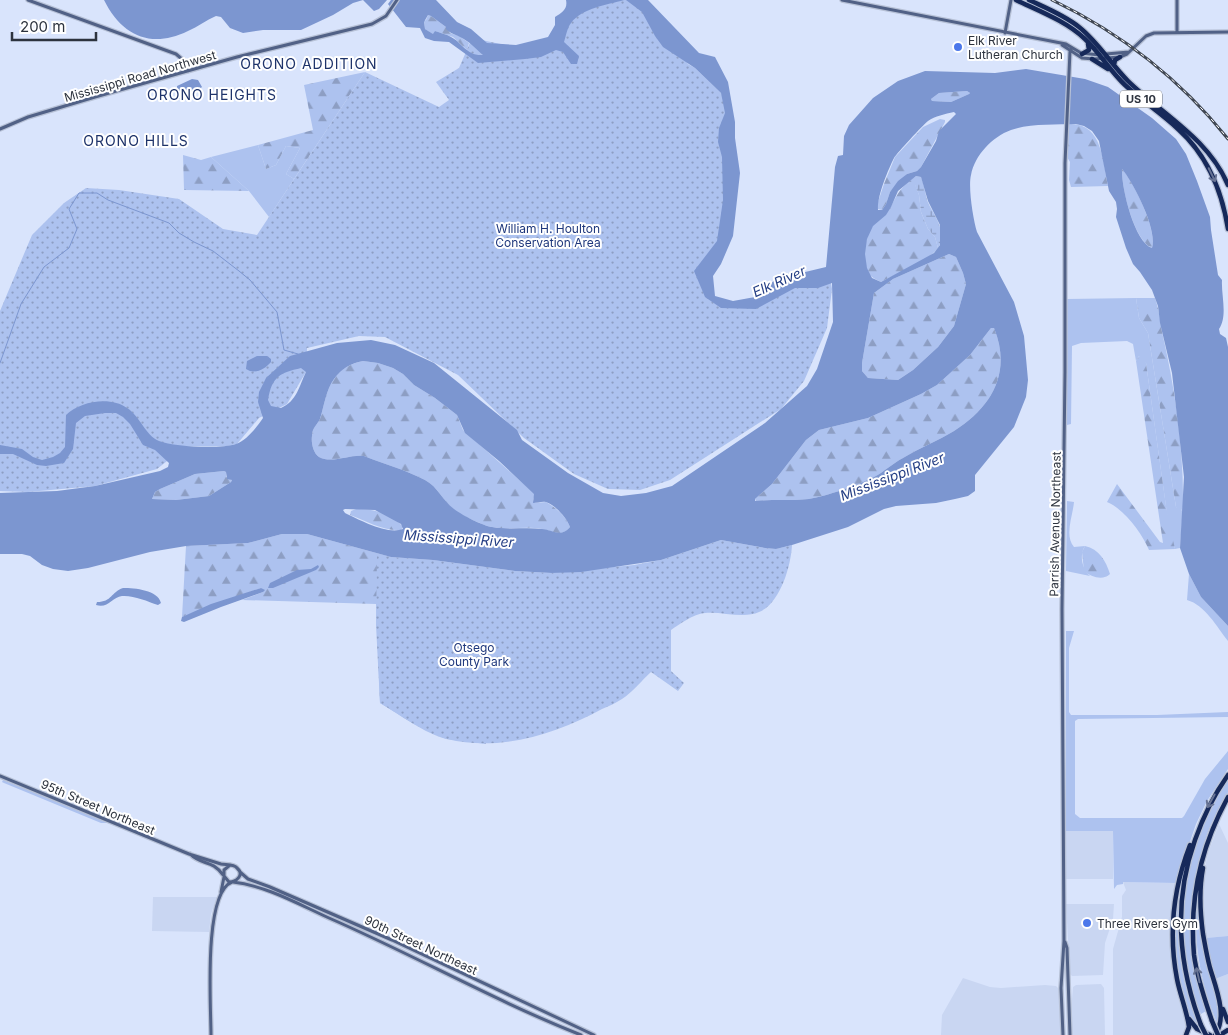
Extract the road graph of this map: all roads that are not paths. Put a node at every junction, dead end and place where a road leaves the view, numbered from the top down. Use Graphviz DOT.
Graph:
graph roads {
  1 [pos="28,0"];
  2 [pos="397,0"];
  3 [pos="842,0"];
  4 [pos="1010,0"];
  5 [pos="1016,0"];
  6 [pos="1029,0"];
  7 [pos="1178,0"];
  8 [pos="1177,32"];
  9 [pos="1228,32"];
  10 [pos="1005,33"];
  11 [pos="1086,40"];
  12 [pos="1071,49"];
  13 [pos="1129,52"];
  14 [pos="1080,55"];
  15 [pos="1103,57"];
  16 [pos="1120,57"];
  17 [pos="1069,59"];
  18 [pos="1092,59"];
  19 [pos="1114,65"];
  20 [pos="1110,70"];
  21 [pos="188,71"];
  22 [pos="0,129"];
  23 [pos="1228,185"];
  24 [pos="1228,229"];
  25 [pos="1228,775"];
  26 [pos="0,776"];
  27 [pos="1228,797"];
  28 [pos="1214,826"];
  29 [pos="1199,829"];
  30 [pos="189,854"];
  31 [pos="230,865"];
  32 [pos="240,872"];
  33 [pos="224,877"];
  34 [pos="233,882"];
  35 [pos="221,892"];
  36 [pos="1064,941"];
  37 [pos="510,996"];
  38 [pos="503,1000"];
  39 [pos="518,1000"];
  40 [pos="1220,1001"];
  41 [pos="512,1004"];
  42 [pos="1185,1008"];
  43 [pos="1228,1022"];
  44 [pos="1228,1030"];
  45 [pos="211,1035"];
  46 [pos="581,1035"];
  47 [pos="594,1035"];
  48 [pos="1063,1035"];
  49 [pos="1070,1035"];
  50 [pos="1186,1035"];
  51 [pos="1206,1035"];
  52 [pos="1210,1035"];
  53 [pos="1218,1035"];
  1 -- 21 [label="main road"];
  2 -- 21 [label="main road, Mississippi Road Northwest"];
  3 -- 10 [label="main road"];
  4 -- 10 [label="main road"];
  5 -- 11 [label="highway, US 10"];
  6 -- 15 [label="highway, US 10"];
  7 -- 8 [label="main road"];
  8 -- 9 [label="main road"];
  8 -- 13 [label="main road"];
  10 -- 12 [label="main road"];
  11 -- 14 [label="highway"];
  11 -- 15 [label="highway, US 10"];
  12 -- 14 [label="main road"];
  12 -- 17 [label="main road, Parrish Avenue Northeast"];
  13 -- 15 [label="main road"];
  13 -- 16 [label="main road"];
  14 -- 15 [label="main road"];
  14 -- 17 [label="main road"];
  14 -- 18 [label="main road"];
  15 -- 16 [label="main road"];
  15 -- 18 [label="main road"];
  15 -- 19 [label="highway, US 10"];
  15 -- 20 [label="highway, US 10"];
  16 -- 19 [label="highway"];
  17 -- 36 [label="main road, Parrish Avenue Northeast"];
  18 -- 20 [label="highway"];
  19 -- 23 [label="highway, US 10"];
  20 -- 24 [label="highway, US 10, one-way"];
  21 -- 22 [label="main road, Mississippi Road Northwest"];
  25 -- 29 [label="highway, one-way"];
  26 -- 30 [label="main road, 95th Street Northeast"];
  27 -- 28 [label="highway"];
  28 -- 40 [label="highway"];
  53 -- 28 [label="highway, one-way, bridge"];
  29 -- 42 [label="highway"];
  29 -- 51 [label="highway, bridge"];
  30 -- 31 [label="main road"];
  30 -- 33 [label="main road"];
  31 -- 32 [label="main road"];
  31 -- 33 [label="main road"];
  32 -- 34 [label="main road"];
  32 -- 37 [label="main road, 90th Street Northeast"];
  33 -- 34 [label="main road"];
  33 -- 35 [label="main road"];
  34 -- 35 [label="main road"];
  34 -- 38 [label="main road, 90th Street Northeast"];
  35 -- 45 [label="main road"];
  36 -- 48 [label="main road, Parrish Avenue Northeast"];
  36 -- 49 [label="main road, Parrish Avenue Northeast"];
  37 -- 38 [label="main road"];
  37 -- 39 [label="main road, 90th Street Northeast"];
  38 -- 41 [label="main road, 90th Street Northeast"];
  39 -- 41 [label="main road"];
  39 -- 47 [label="main road, 90th Street Northeast"];
  40 -- 43 [label="highway"];
  40 -- 53 [label="highway"];
  41 -- 46 [label="main road, 90th Street Northeast"];
  42 -- 50 [label="highway"];
  42 -- 52 [label="highway"];
  44 -- 53 [label="highway"];
}
